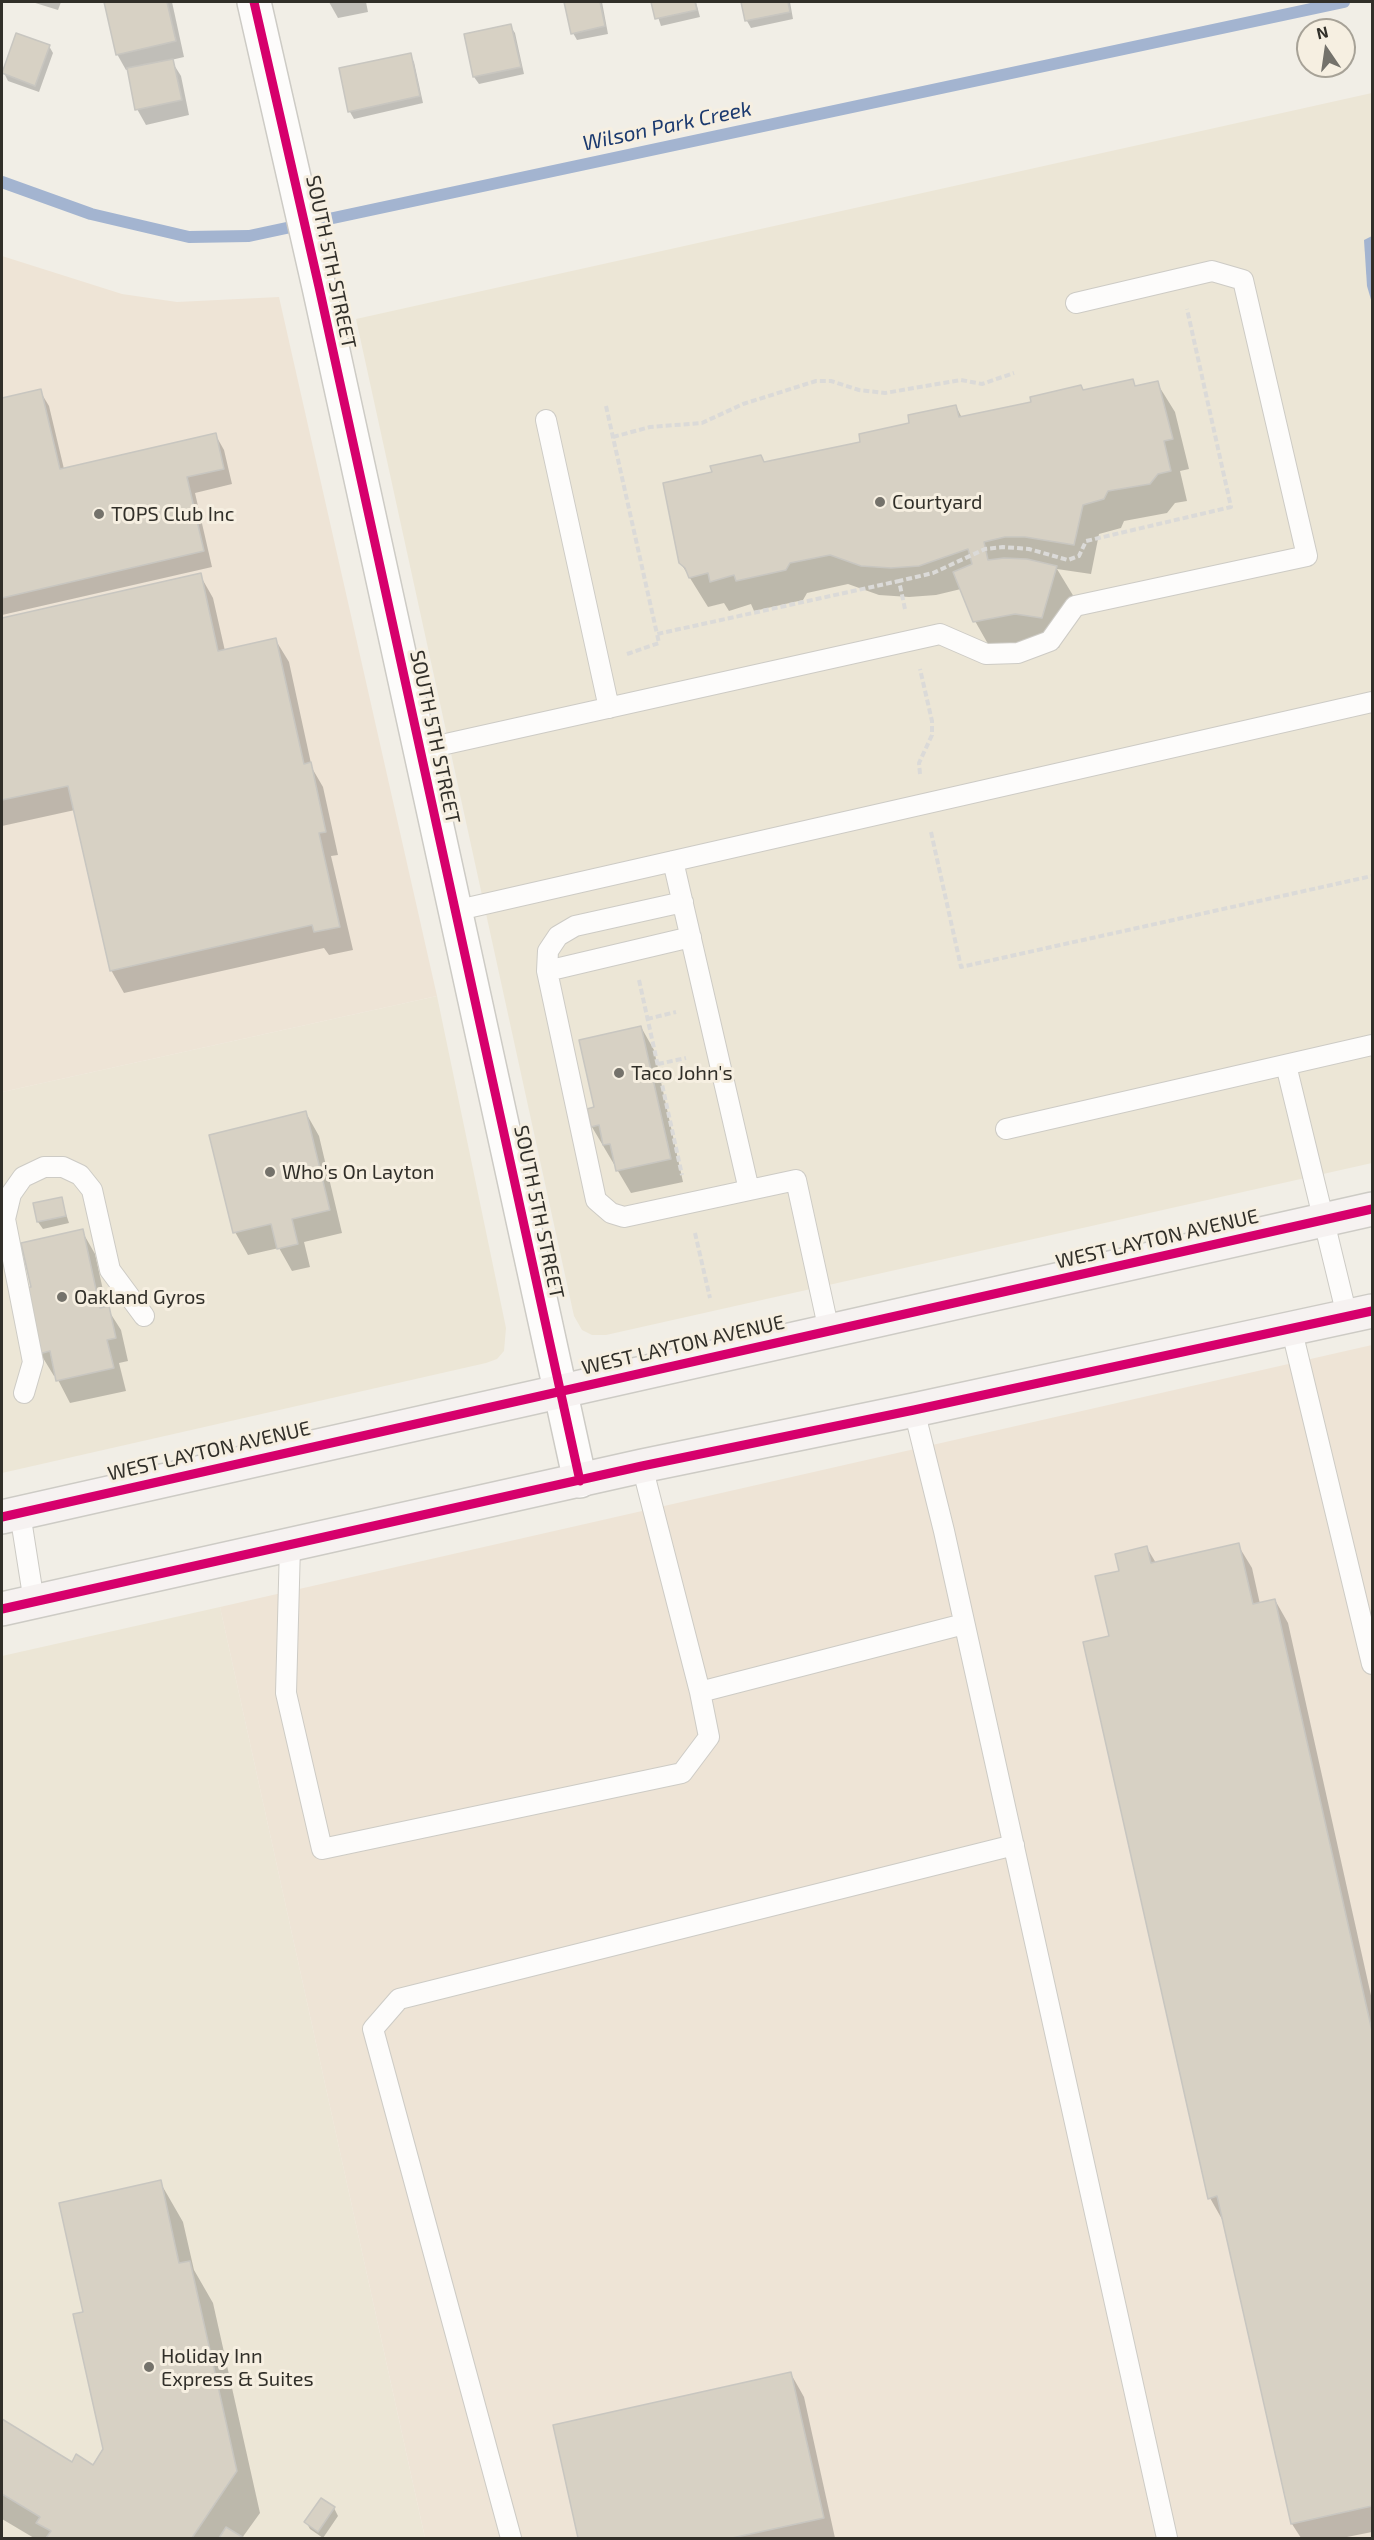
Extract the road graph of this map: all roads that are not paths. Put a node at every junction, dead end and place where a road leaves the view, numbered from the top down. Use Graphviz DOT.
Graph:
graph roads {
  1 [pos="254,2"];
  2 [pos="1076,303"];
  3 [pos="546,420"];
  4 [pos="1372,702"];
  5 [pos="609,708"];
  6 [pos="419,750"];
  7 [pos="673,861"];
  8 [pos="683,902"];
  9 [pos="454,911"];
  10 [pos="691,937"];
  11 [pos="547,971"];
  12 [pos="1372,1045"];
  13 [pos="1286,1065"];
  14 [pos="1006,1129"];
  15 [pos="749,1190"];
  16 [pos="1372,1209"];
  17 [pos="1324,1220"];
  18 [pos="1360,1313"];
  19 [pos="144,1316"];
  20 [pos="1291,1327"];
  21 [pos="829,1331"];
  22 [pos="560,1391"];
  23 [pos="24,1393"];
  24 [pos="914,1410"];
  25 [pos="642,1466"];
  26 [pos="580,1481"];
  27 [pos="11,1515"];
  28 [pos="290,1546"];
  29 [pos="34,1602"];
  30 [pos="2,1609"];
  31 [pos="964,1624"];
  32 [pos="1372,1664"];
  33 [pos="700,1692"];
  34 [pos="1014,1845"];
  35 [pos="511,2538"];
  36 [pos="1167,2538"];
  1 -- 6 [label="street, SOUTH 5TH STREET"];
  2 -- 5 [label="lane"];
  3 -- 5 [label="lane"];
  4 -- 7 [label="lane"];
  5 -- 6 [label="lane"];
  6 -- 9 [label="street, SOUTH 5TH STREET"];
  7 -- 8 [label="lane"];
  7 -- 9 [label="lane"];
  8 -- 10 [label="lane"];
  8 -- 11 [label="lane"];
  9 -- 22 [label="street, SOUTH 5TH STREET"];
  10 -- 11 [label="lane"];
  10 -- 15 [label="lane"];
  11 -- 15 [label="lane"];
  12 -- 13 [label="lane"];
  13 -- 14 [label="lane"];
  13 -- 17 [label="lane"];
  15 -- 21 [label="lane"];
  16 -- 17 [label="main road, WEST LAYTON AVENUE"];
  17 -- 18 [label="lane"];
  17 -- 21 [label="main road, WEST LAYTON AVENUE"];
  18 -- 20 [label="main road"];
  19 -- 23 [label="lane"];
  20 -- 24 [label="main road"];
  20 -- 32 [label="lane"];
  21 -- 22 [label="main road, WEST LAYTON AVENUE"];
  22 -- 26 [label="street, SOUTH 5TH STREET"];
  22 -- 27 [label="main road, WEST LAYTON AVENUE"];
  24 -- 25 [label="main road"];
  24 -- 31 [label="lane"];
  25 -- 26 [label="main road"];
  25 -- 33 [label="lane"];
  26 -- 28 [label="main road"];
  27 -- 29 [label="lane"];
  28 -- 29 [label="main road"];
  28 -- 33 [label="lane"];
  29 -- 30 [label="main road"];
  31 -- 33 [label="lane"];
  31 -- 34 [label="lane"];
  34 -- 35 [label="lane"];
  34 -- 36 [label="lane"];
}
